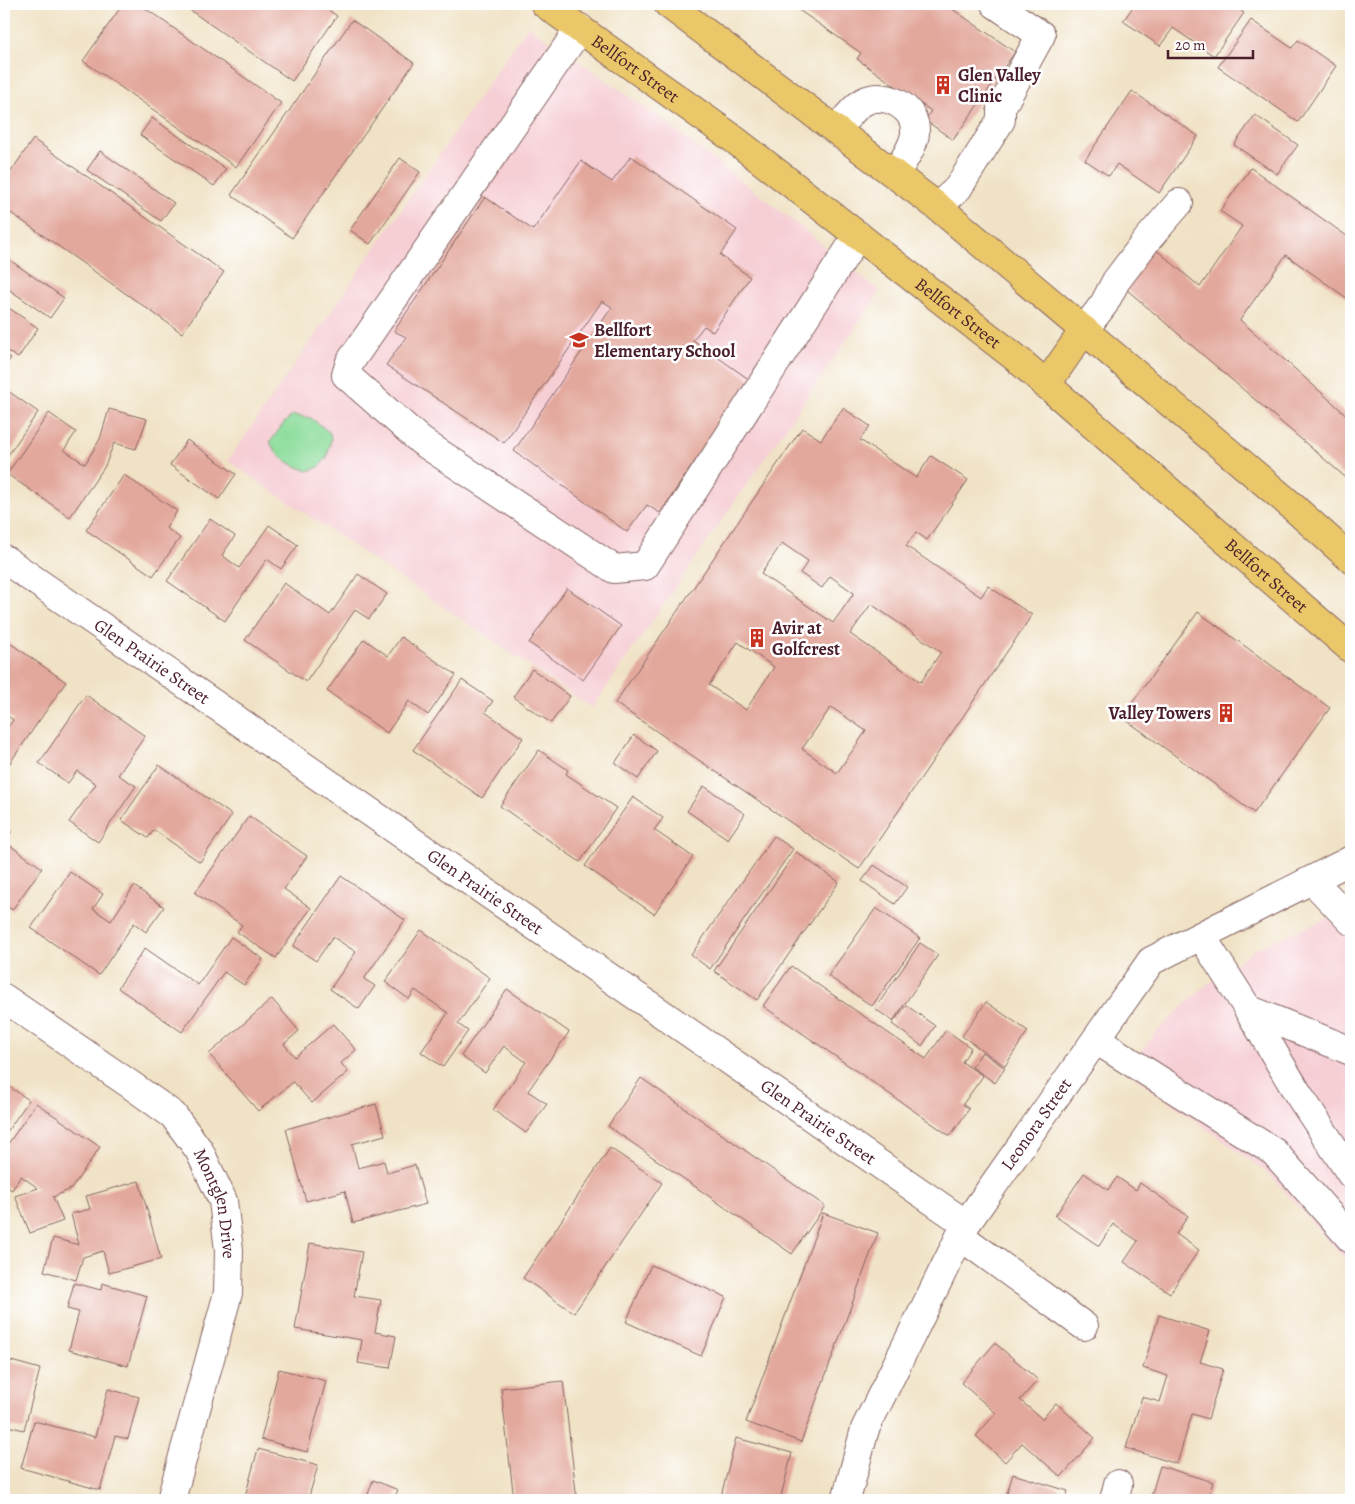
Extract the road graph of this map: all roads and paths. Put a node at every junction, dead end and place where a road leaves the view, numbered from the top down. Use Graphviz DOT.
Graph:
graph roads {
  1 [pos="545,4"];
  2 [pos="668,4"];
  3 [pos="995,4"];
  4 [pos="580,28"];
  5 [pos="837,130"];
  6 [pos="894,174"];
  7 [pos="1179,203"];
  8 [pos="938,207"];
  9 [pos="858,235"];
  10 [pos="1084,330"];
  11 [pos="1046,385"];
  12 [pos="1351,558"];
  13 [pos="4,559"];
  14 [pos="1351,649"];
  15 [pos="1351,860"];
  16 [pos="1312,880"];
  17 [pos="1351,921"];
  18 [pos="1202,937"];
  19 [pos="4,998"];
  20 [pos="1248,1009"];
  21 [pos="1096,1040"];
  22 [pos="1351,1051"];
  23 [pos="1351,1174"];
  24 [pos="963,1230"];
  25 [pos="1351,1239"];
  26 [pos="1084,1326"];
  27 [pos="171,1500"];
  28 [pos="846,1500"];
  1 -- 4 [label="main road, Bellfort Street"];
  2 -- 5 [label="main road"];
  3 -- 8 [label="street"];
  4 -- 9 [label="main road, Bellfort Street"];
  4 -- 9 [label="street"];
  5 -- 6 [label="main road"];
  5 -- 6 [label="street"];
  6 -- 8 [label="main road"];
  7 -- 10 [label="street"];
  8 -- 10 [label="main road"];
  9 -- 11 [label="main road, Bellfort Street"];
  10 -- 11 [label="main road"];
  10 -- 12 [label="main road"];
  11 -- 14 [label="main road, Bellfort Street"];
  13 -- 24 [label="street, Glen Prairie Street"];
  15 -- 16 [label="street, Leonora Street"];
  16 -- 17 [label="street"];
  16 -- 18 [label="street, Leonora Street"];
  18 -- 20 [label="street"];
  18 -- 21 [label="street, Leonora Street"];
  19 -- 27 [label="street, Montglen Drive"];
  20 -- 22 [label="street"];
  20 -- 23 [label="street"];
  21 -- 24 [label="street, Leonora Street"];
  21 -- 25 [label="street"];
  24 -- 26 [label="street, Glen Prairie Street"];
  24 -- 28 [label="street, Leonora Street"];
}
